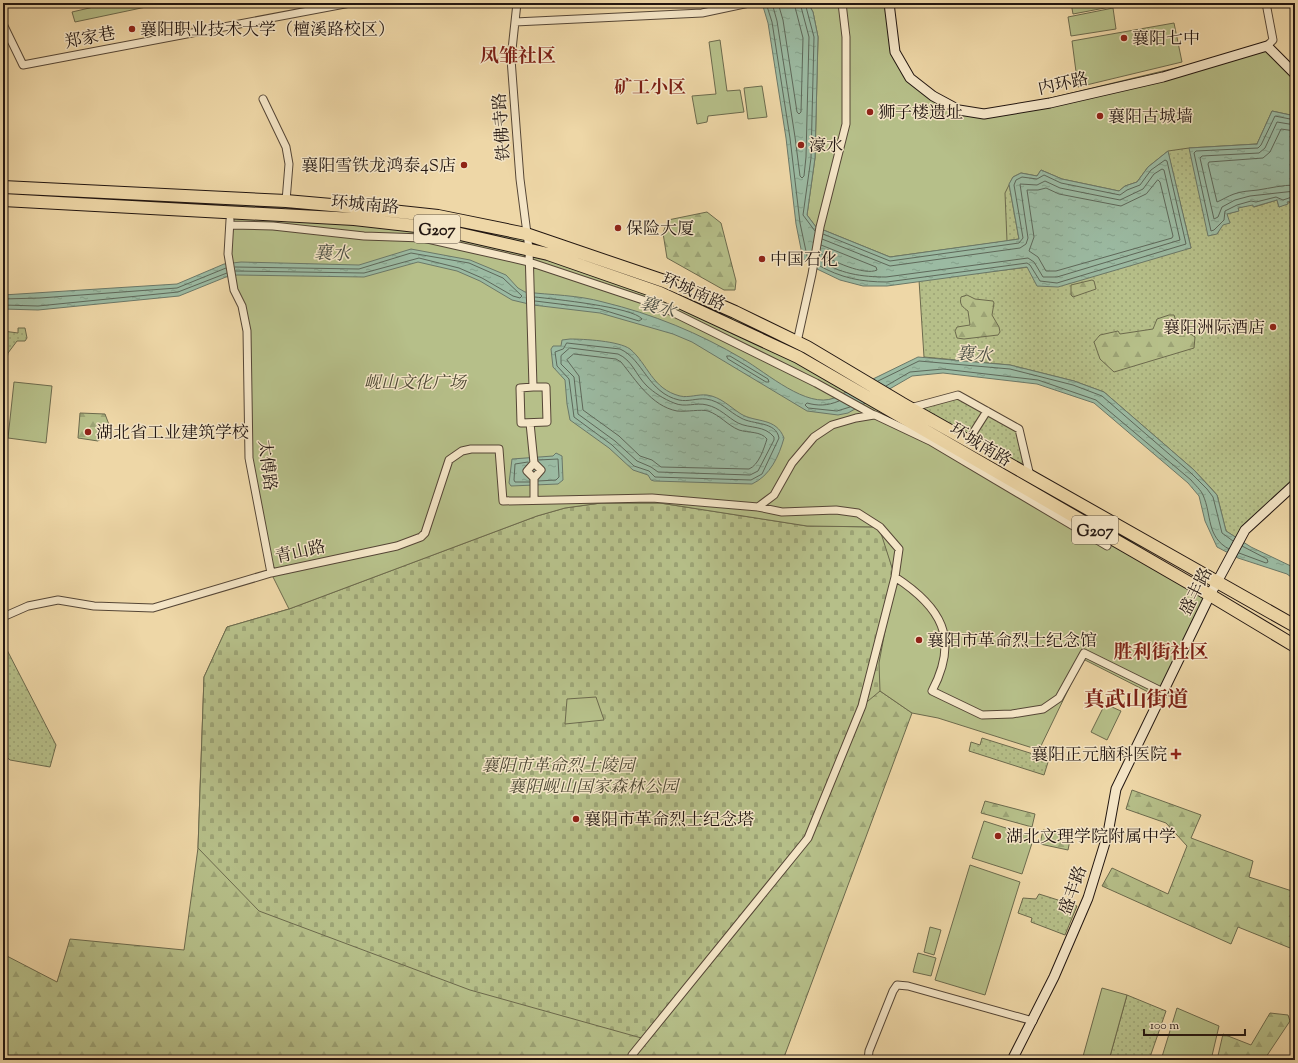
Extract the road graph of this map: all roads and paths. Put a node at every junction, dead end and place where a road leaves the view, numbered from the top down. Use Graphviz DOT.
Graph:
graph roads {
  1 [pos="350,3"];
  2 [pos="517,3"];
  3 [pos="842,3"];
  4 [pos="889,3"];
  5 [pos="1266,3"];
  6 [pos="744,4"];
  7 [pos="515,22"];
  8 [pos="3,24"];
  9 [pos="1267,46"];
  10 [pos="1295,74"];
  11 [pos="263,99"];
  12 [pos="3,188"];
  13 [pos="3,200"];
  14 [pos="286,201"];
  15 [pos="231,212"];
  16 [pos="230,225"];
  17 [pos="526,234"];
  18 [pos="529,249"];
  19 [pos="529,262"];
  20 [pos="797,342"];
  21 [pos="532,387"];
  22 [pos="906,405"];
  23 [pos="987,411"];
  24 [pos="874,415"];
  25 [pos="530,423"];
  26 [pos="968,441"];
  27 [pos="1030,476"];
  28 [pos="1295,484"];
  29 [pos="534,500"];
  30 [pos="758,507"];
  31 [pos="1107,546"];
  32 [pos="271,573"];
  33 [pos="895,577"];
  34 [pos="1217,582"];
  35 [pos="1210,595"];
  36 [pos="3,617"];
  37 [pos="1295,626"];
  38 [pos="1292,644"];
  39 [pos="1163,692"];
  40 [pos="1033,1021"];
  41 [pos="632,1055"];
  42 [pos="868,1060"];
  43 [pos="1012,1060"];
  1 -- 8 [label="street, 郑家巷"];
  2 -- 7 [label="street, 铁佛寺路"];
  3 -- 20 [label="street"];
  4 -- 9 [label="street, 内环路"];
  5 -- 9 [label="street"];
  6 -- 7 [label="street"];
  7 -- 17 [label="street, 铁佛寺路"];
  9 -- 10 [label="street"];
  11 -- 14 [label="street"];
  12 -- 14 [label="highway, 环城南路"];
  13 -- 15 [label="highway, 环城南路 / G207"];
  14 -- 17 [label="highway, 环城南路"];
  15 -- 16 [label="street, 太傅路"];
  15 -- 18 [label="highway, 环城南路 / G207"];
  16 -- 19 [label="street"];
  16 -- 32 [label="street, 太傅路"];
  17 -- 18 [label="street, 铁佛寺路"];
  17 -- 20 [label="highway, 环城南路"];
  18 -- 19 [label="street, 铁佛寺路"];
  18 -- 35 [label="highway, 环城南路 / G207"];
  19 -- 21 [label="street, 铁佛寺路"];
  19 -- 24 [label="street"];
  20 -- 22 [label="highway, 环城南路"];
  21 -- 25 [label="street"];
  21 -- 25 [label="street"];
  22 -- 23 [label="street"];
  22 -- 26 [label="highway, 环城南路"];
  23 -- 26 [label="street"];
  23 -- 27 [label="street"];
  24 -- 30 [label="street"];
  24 -- 31 [label="street"];
  25 -- 29 [label="street"];
  26 -- 27 [label="highway, 环城南路"];
  27 -- 34 [label="highway, 环城南路"];
  28 -- 34 [label="street, 盛丰路"];
  29 -- 30 [label="street"];
  29 -- 32 [label="street, 青山路"];
  30 -- 33 [label="street"];
  32 -- 36 [label="street, 青山路"];
  33 -- 39 [label="street"];
  33 -- 41 [label="street"];
  34 -- 35 [label="street, 盛丰路"];
  34 -- 37 [label="highway, 环城南路"];
  35 -- 38 [label="highway, 环城南路 / G207"];
  35 -- 39 [label="street, 盛丰路"];
  39 -- 40 [label="street, 盛丰路"];
  40 -- 42 [label="street"];
  40 -- 43 [label="street, 盛丰路"];
}
